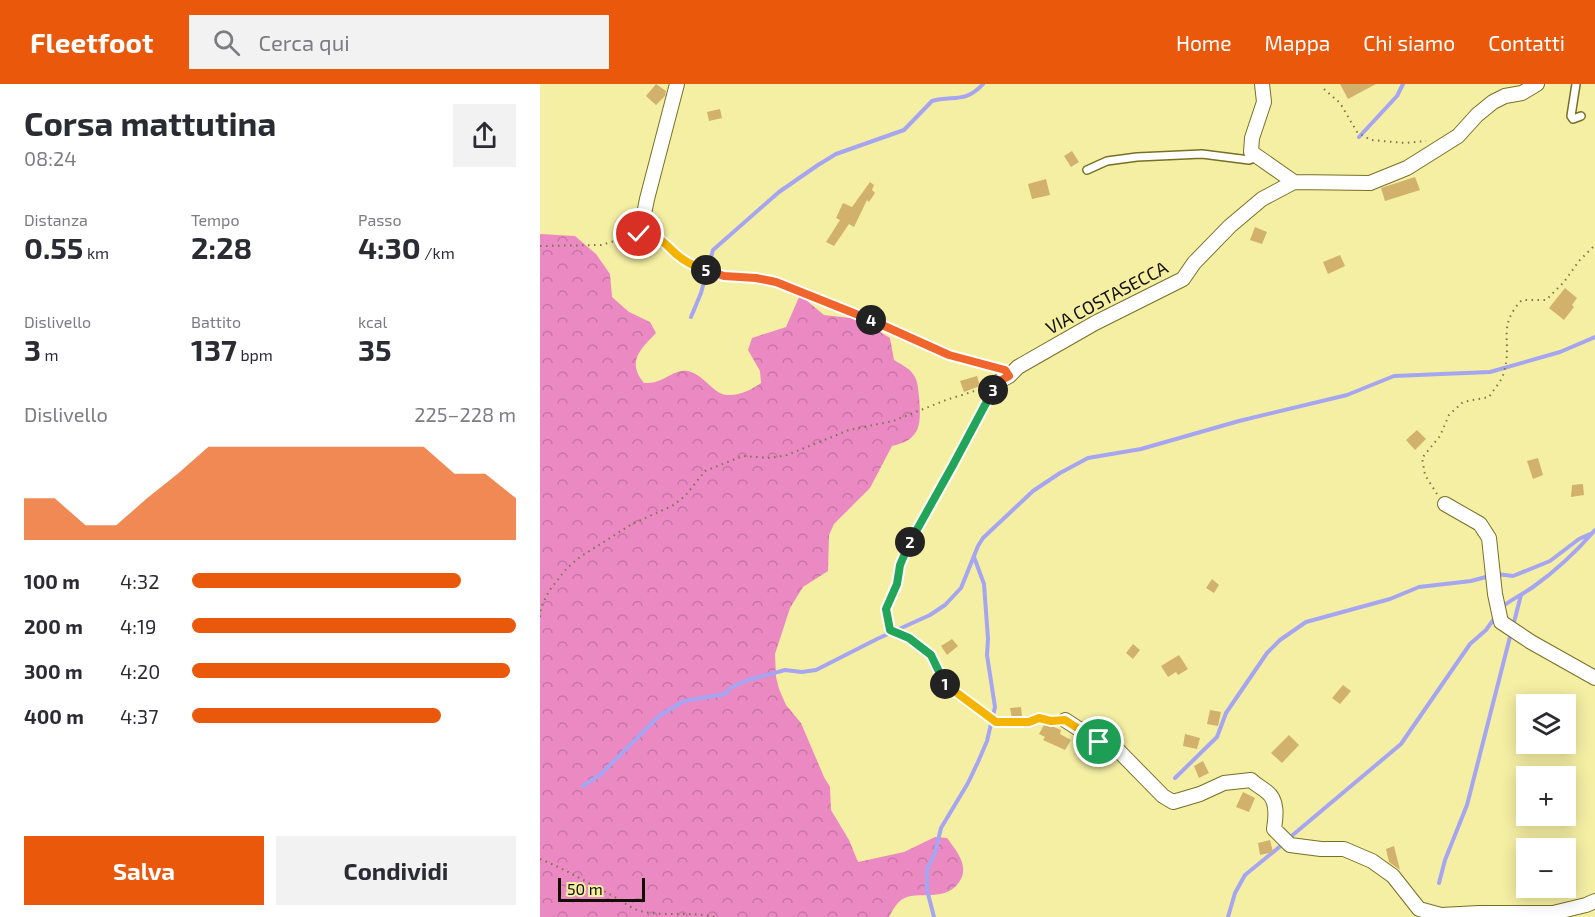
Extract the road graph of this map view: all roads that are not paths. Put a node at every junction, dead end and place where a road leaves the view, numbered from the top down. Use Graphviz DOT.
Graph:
graph roads {
  1 [pos="677,84"];
  2 [pos="1262,84"];
  3 [pos="1537,84"];
  4 [pos="1576,84"];
  5 [pos="1581,116"];
  6 [pos="1257,158"];
  7 [pos="1087,170"];
  8 [pos="1294,182"];
  9 [pos="648,232"];
  10 [pos="996,383"];
  11 [pos="1445,504"];
  12 [pos="1595,678"];
  13 [pos="1065,720"];
  14 [pos="1595,901"];
  1 -- 9 [label="street"];
  2 -- 6 [label="street"];
  3 -- 8 [label="street, VIA COSTASECCA"];
  4 -- 5 [label="lane"];
  6 -- 7 [label="lane"];
  6 -- 8 [label="street"];
  8 -- 10 [label="street, VIA COSTASECCA"];
  11 -- 12 [label="street"];
  13 -- 14 [label="street"];
}
